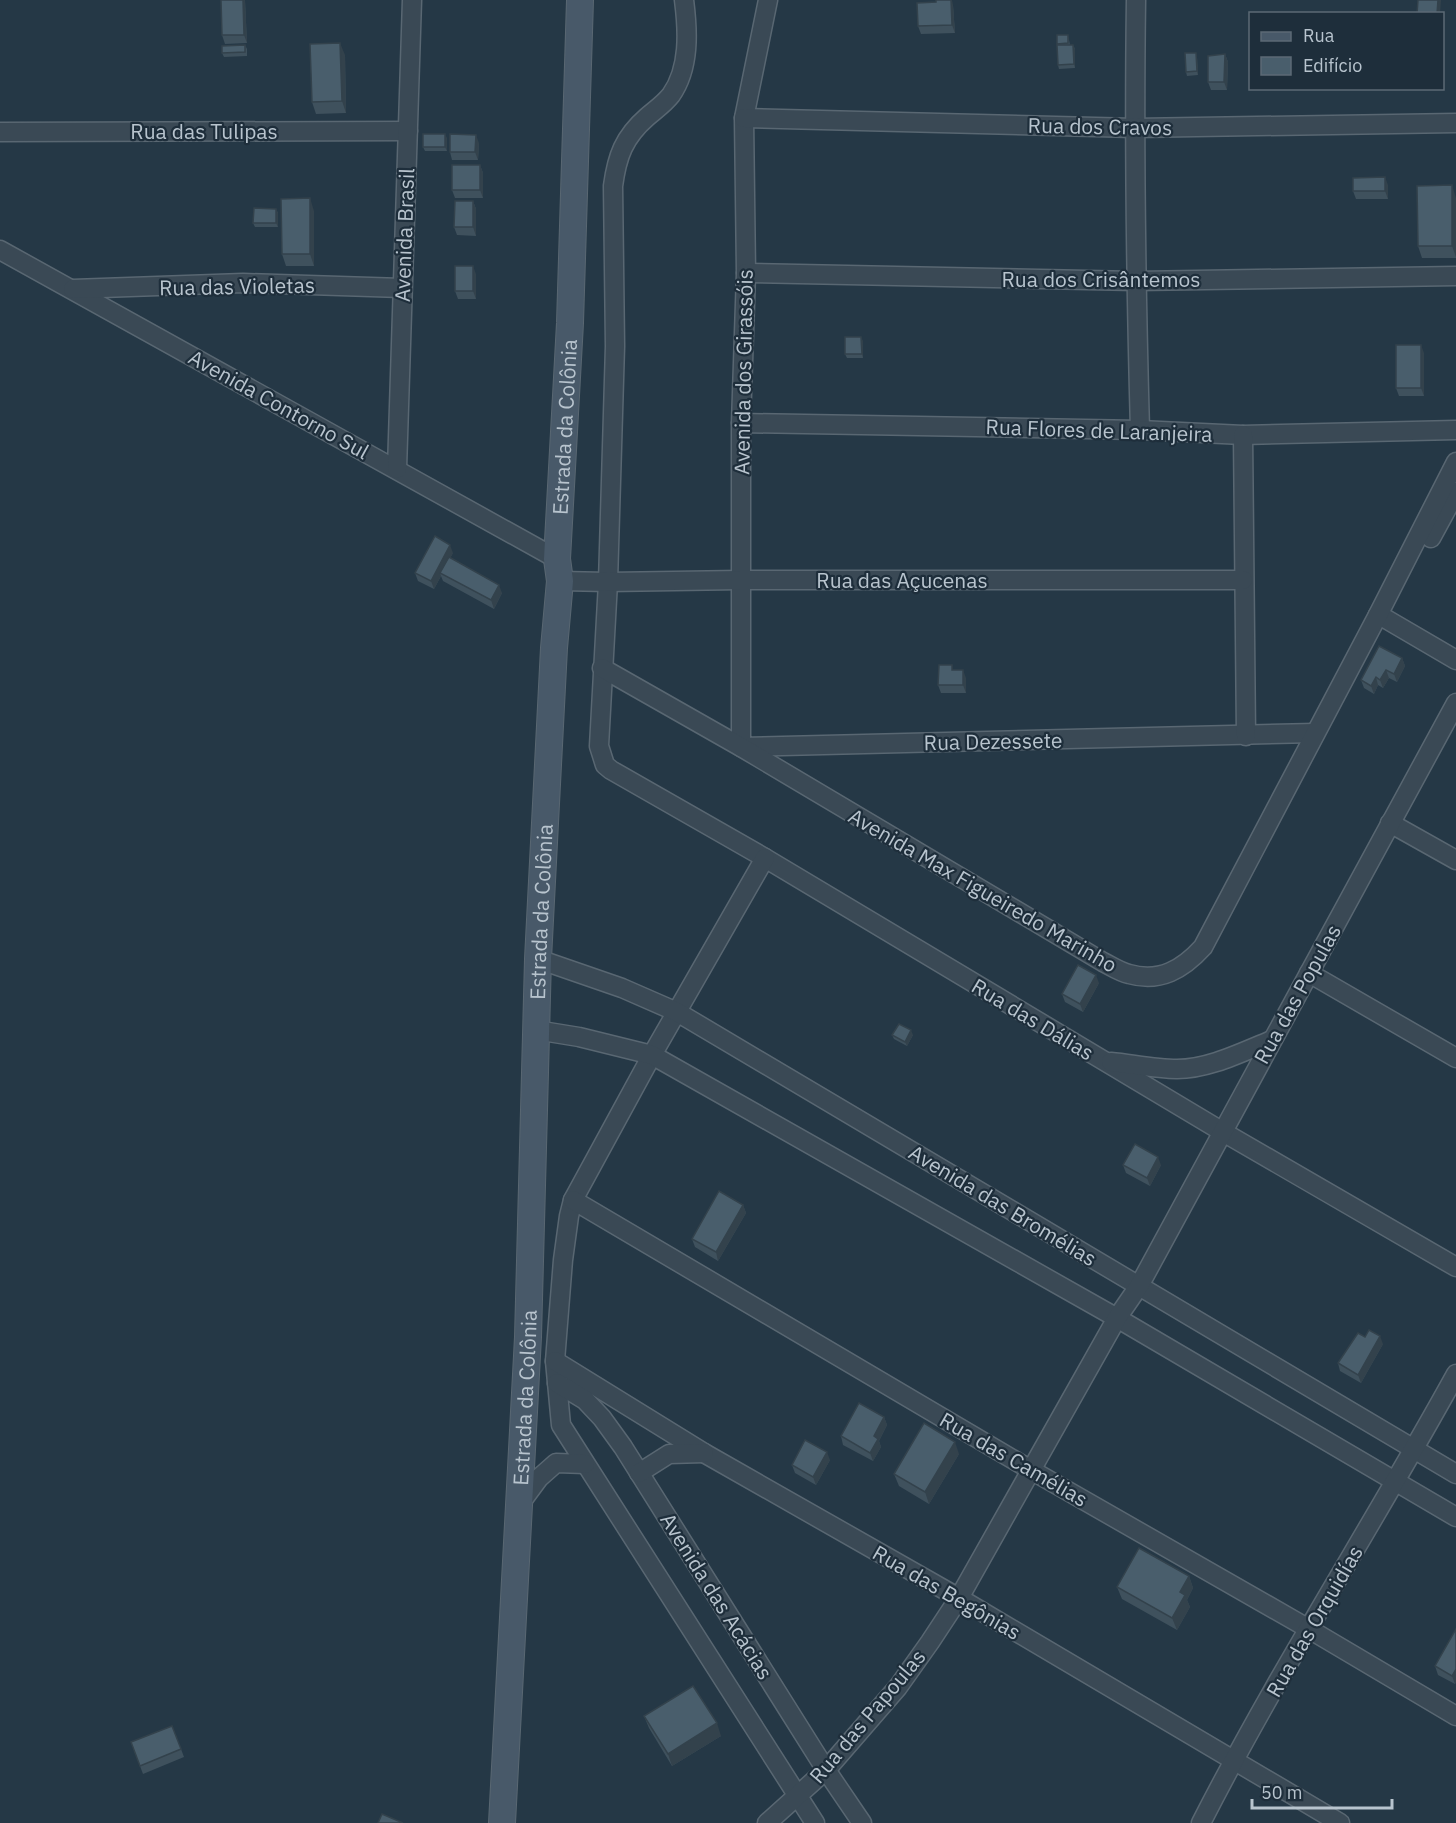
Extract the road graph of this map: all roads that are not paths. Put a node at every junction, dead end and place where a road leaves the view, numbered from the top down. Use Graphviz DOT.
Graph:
graph roads {
  1 [pos="412,0"];
  2 [pos="580,0"];
  3 [pos="684,0"];
  4 [pos="768,0"];
  5 [pos="1136,0"];
  6 [pos="744,118"];
  7 [pos="1456,123"];
  8 [pos="1135,128"];
  9 [pos="408,131"];
  10 [pos="0,132"];
  11 [pos="0,250"];
  12 [pos="746,273"];
  13 [pos="1456,276"];
  14 [pos="1136,281"];
  15 [pos="402,288"];
  16 [pos="72,290"];
  17 [pos="741,423"];
  18 [pos="1140,430"];
  19 [pos="1456,430"];
  20 [pos="1243,435"];
  21 [pos="1456,462"];
  22 [pos="397,469"];
  23 [pos="1456,492"];
  24 [pos="559,570"];
  25 [pos="740,580"];
  26 [pos="1243,580"];
  27 [pos="608,582"];
  28 [pos="1382,617"];
  29 [pos="1456,660"];
  30 [pos="602,668"];
  31 [pos="1456,703"];
  32 [pos="1315,733"];
  33 [pos="1246,736"];
  34 [pos="741,747"];
  35 [pos="1390,823"];
  36 [pos="765,858"];
  37 [pos="1456,860"];
  38 [pos="538,959"];
  39 [pos="1310,973"];
  40 [pos="677,1012"];
  41 [pos="536,1030"];
  42 [pos="1272,1040"];
  43 [pos="651,1055"];
  44 [pos="1456,1058"];
  45 [pos="1104,1061"];
  46 [pos="1223,1132"];
  47 [pos="573,1200"];
  48 [pos="1456,1267"];
  49 [pos="1138,1286"];
  50 [pos="1117,1318"];
  51 [pos="555,1361"];
  52 [pos="1456,1374"];
  53 [pos="557,1383"];
  54 [pos="1414,1449"];
  55 [pos="704,1453"];
  56 [pos="585,1464"];
  57 [pos="1031,1470"];
  58 [pos="639,1473"];
  59 [pos="1456,1474"];
  60 [pos="1395,1482"];
  61 [pos="519,1506"];
  62 [pos="1456,1517"];
  63 [pos="959,1598"];
  64 [pos="1309,1629"];
  65 [pos="1456,1716"];
  66 [pos="1233,1760"];
  67 [pos="826,1770"];
  68 [pos="798,1796"];
  69 [pos="502,1823"];
  70 [pos="767,1823"];
  71 [pos="815,1823"];
  72 [pos="862,1823"];
  73 [pos="1201,1823"];
  74 [pos="1340,1823"];
  1 -- 9 [label="street, Avenida Brasil"];
  2 -- 24 [label="main road, Estrada da Colônia"];
  3 -- 27 [label="street"];
  4 -- 6 [label="street, Avenida dos Girassóis"];
  5 -- 8 [label="street"];
  6 -- 8 [label="street, Rua dos Cravos"];
  6 -- 12 [label="street, Avenida dos Girassóis"];
  7 -- 8 [label="street, Rua dos Cravos"];
  8 -- 14 [label="street"];
  9 -- 10 [label="street, Rua das Tulipas"];
  9 -- 15 [label="street, Avenida Brasil"];
  11 -- 16 [label="street, Avenida Contorno Sul"];
  12 -- 14 [label="street, Rua dos Crisântemos"];
  12 -- 17 [label="street, Avenida dos Girassóis"];
  13 -- 14 [label="street, Rua dos Crisântemos"];
  14 -- 18 [label="street"];
  15 -- 16 [label="street, Rua das Violetas"];
  15 -- 22 [label="street, Avenida Brasil"];
  16 -- 22 [label="street, Avenida Contorno Sul"];
  17 -- 18 [label="street, Rua Flores de Laranjeira"];
  17 -- 25 [label="street, Avenida dos Girassóis"];
  18 -- 20 [label="street, Rua Flores de Laranjeira"];
  19 -- 20 [label="street, Rua Flores de Laranjeira"];
  20 -- 26 [label="street"];
  21 -- 28 [label="street, Avenida Max Figueiredo Marinho"];
  22 -- 24 [label="street, Avenida Contorno Sul"];
  23 -- 28 [label="street"];
  24 -- 27 [label="street, Rua das Açucenas"];
  24 -- 38 [label="main road, Estrada da Colônia"];
  25 -- 26 [label="street, Rua das Açucenas"];
  25 -- 27 [label="street, Rua das Açucenas"];
  25 -- 34 [label="street, Avenida dos Girassóis"];
  26 -- 33 [label="street"];
  27 -- 30 [label="street"];
  28 -- 29 [label="street"];
  28 -- 32 [label="street, Avenida Max Figueiredo Marinho"];
  30 -- 34 [label="street, Avenida Max Figueiredo Marinho"];
  30 -- 36 [label="street, Rua das Dálias"];
  31 -- 35 [label="street, Rua das Populas"];
  32 -- 33 [label="street, Rua Dezessete"];
  32 -- 34 [label="street, Avenida Max Figueiredo Marinho"];
  33 -- 34 [label="street, Rua Dezessete"];
  35 -- 37 [label="street"];
  35 -- 39 [label="street, Rua das Populas"];
  36 -- 40 [label="street"];
  36 -- 45 [label="street, Rua das Dálias"];
  38 -- 40 [label="street, Avenida das Bromélias"];
  38 -- 41 [label="main road, Estrada da Colônia"];
  39 -- 42 [label="street, Rua das Populas"];
  39 -- 44 [label="street"];
  40 -- 43 [label="street"];
  40 -- 49 [label="street, Avenida das Bromélias"];
  41 -- 43 [label="street, Avenida das Bromélias"];
  41 -- 61 [label="main road, Estrada da Colônia"];
  42 -- 45 [label="street"];
  42 -- 46 [label="street, Rua das Populas"];
  43 -- 47 [label="street"];
  43 -- 50 [label="street, Avenida das Bromélias"];
  45 -- 46 [label="street, Rua das Dálias"];
  46 -- 48 [label="street, Rua das Dálias"];
  46 -- 49 [label="street, Rua das Populas"];
  47 -- 51 [label="street"];
  47 -- 57 [label="street, Rua das Camélias"];
  49 -- 50 [label="street, Rua das Populas"];
  49 -- 54 [label="street, Avenida das Bromélias"];
  50 -- 57 [label="street, Rua das Papoulas"];
  50 -- 60 [label="street, Avenida das Bromélias"];
  51 -- 53 [label="street"];
  51 -- 55 [label="street, Rua das Begônias"];
  52 -- 54 [label="street, Rua das Orquidías"];
  53 -- 56 [label="street, Avenida das Acácias"];
  53 -- 58 [label="street, Avenida das Acácias"];
  54 -- 59 [label="street, Avenida das Bromélias"];
  54 -- 60 [label="street, Rua das Orquidías"];
  55 -- 58 [label="street"];
  55 -- 63 [label="street, Rua das Begônias"];
  56 -- 61 [label="street"];
  56 -- 68 [label="street, Avenida das Acácias"];
  57 -- 63 [label="street, Rua das Papoulas"];
  57 -- 64 [label="street, Rua das Camélias"];
  58 -- 67 [label="street, Avenida das Acácias"];
  60 -- 62 [label="street, Avenida das Bromélias"];
  60 -- 64 [label="street, Rua das Orquidías"];
  61 -- 69 [label="main road, Estrada da Colônia"];
  63 -- 66 [label="street, Rua das Begônias"];
  63 -- 67 [label="street, Rua das Papoulas"];
  64 -- 65 [label="street, Rua das Camélias"];
  64 -- 66 [label="street, Rua das Orquidías"];
  66 -- 73 [label="street, Rua das Orquidías"];
  66 -- 74 [label="street, Rua das Begônias"];
  67 -- 68 [label="street, Rua das Papoulas"];
  67 -- 72 [label="street, Avenida das Acácias"];
  68 -- 70 [label="street, Rua das Papoulas"];
  68 -- 71 [label="street, Avenida das Acácias"];
}
